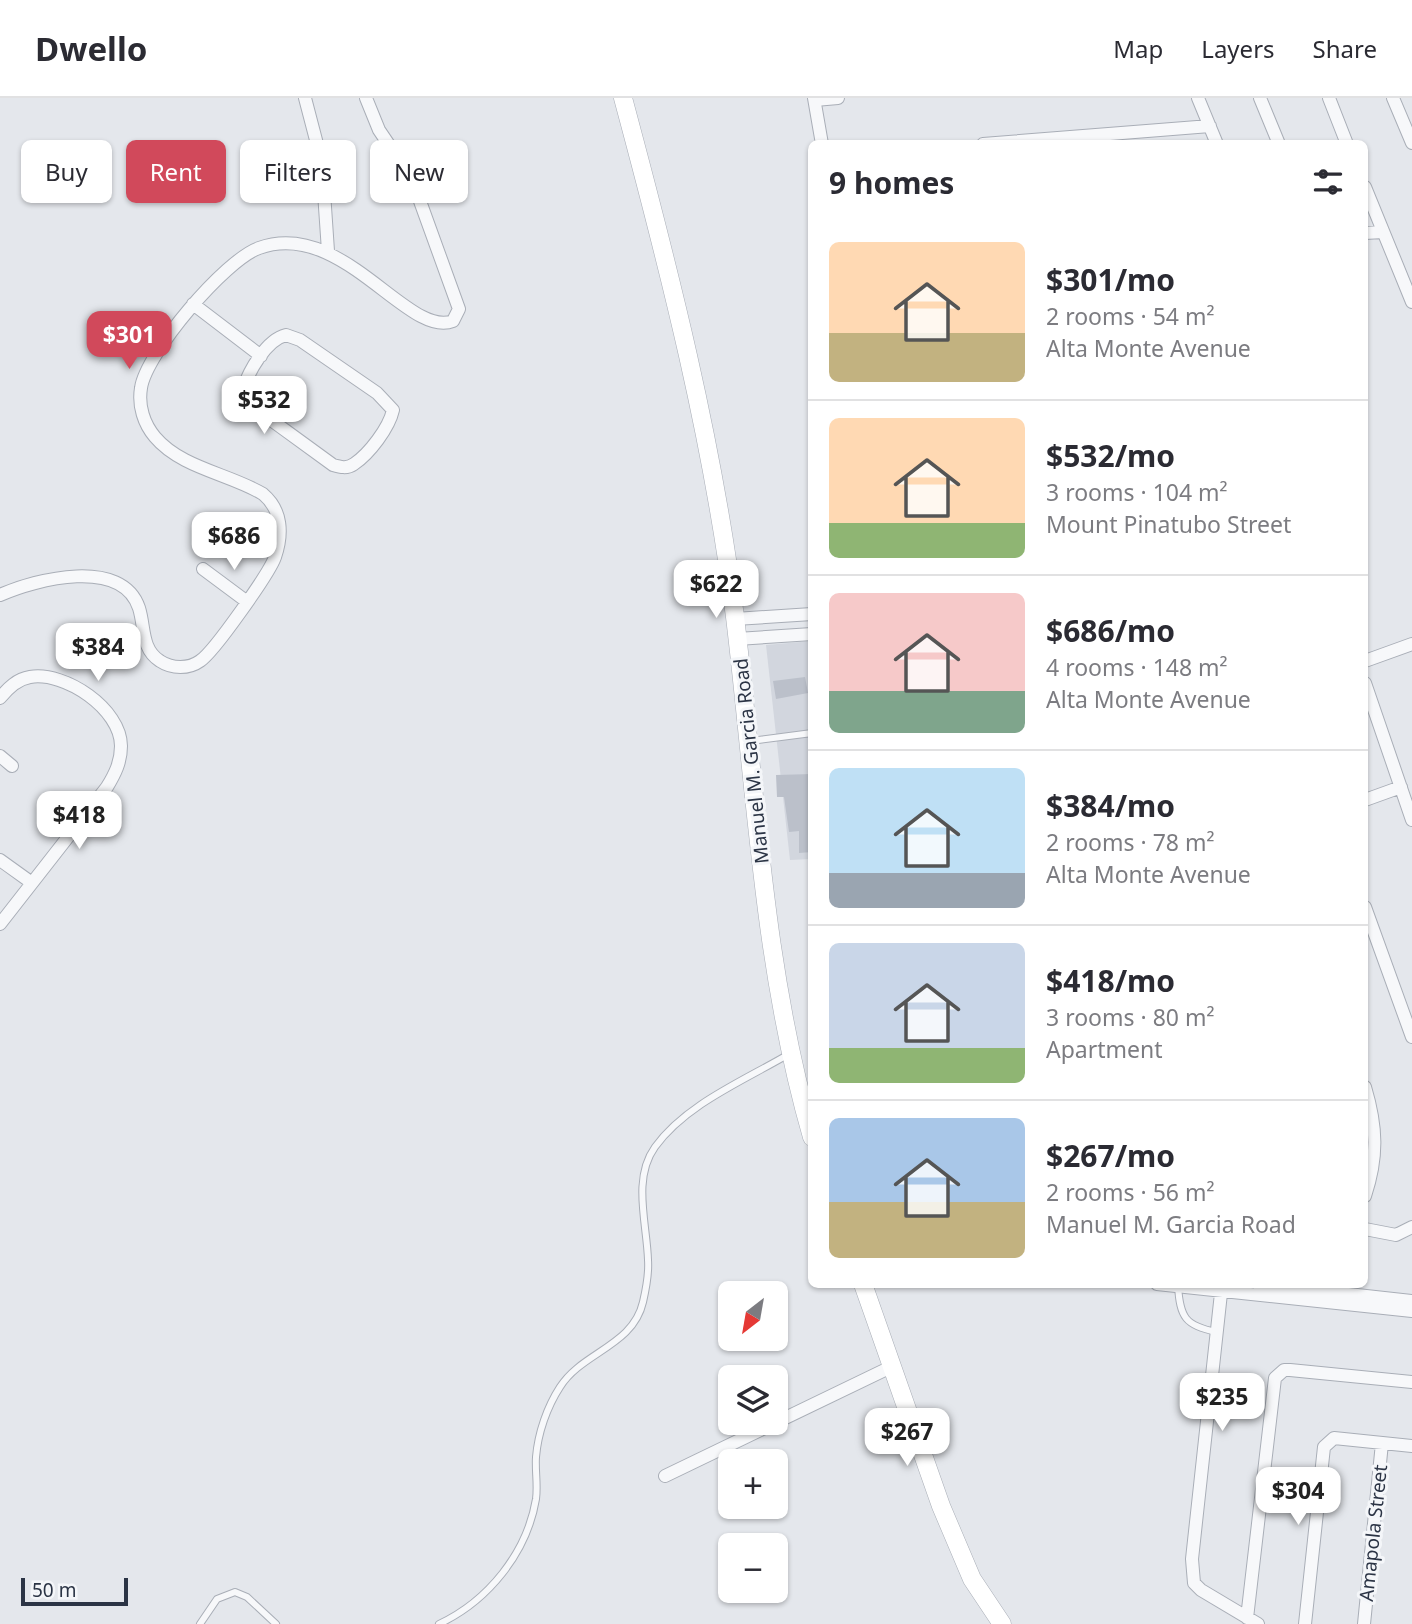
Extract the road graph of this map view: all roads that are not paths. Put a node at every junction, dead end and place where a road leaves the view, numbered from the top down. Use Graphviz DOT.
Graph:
graph roads {
  1 [pos="305,98"];
  2 [pos="366,98"];
  3 [pos="622,98"];
  4 [pos="838,98"];
  5 [pos="1198,98"];
  6 [pos="1260,98"];
  7 [pos="1329,98"];
  8 [pos="1393,98"];
  9 [pos="815,99"];
  10 [pos="1210,126"];
  11 [pos="316,140"];
  12 [pos="821,140"];
  13 [pos="1033,140"];
  14 [pos="1215,140"];
  15 [pos="1277,140"];
  16 [pos="1345,140"];
  17 [pos="1412,143"];
  18 [pos="1368,194"];
  19 [pos="325,203"];
  20 [pos="1383,232"];
  21 [pos="1368,233"];
  22 [pos="328,251"];
  23 [pos="1412,302"];
  24 [pos="194,304"];
  25 [pos="261,356"];
  26 [pos="203,569"];
  27 [pos="0,595"];
  28 [pos="246,601"];
  29 [pos="808,614"];
  30 [pos="735,619"];
  31 [pos="808,634"];
  32 [pos="737,639"];
  33 [pos="1412,644"];
  34 [pos="1368,660"];
  35 [pos="1368,692"];
  36 [pos="0,698"];
  37 [pos="808,734"];
  38 [pos="748,741"];
  39 [pos="0,756"];
  40 [pos="12,766"];
  41 [pos="1401,788"];
  42 [pos="1368,799"];
  43 [pos="1412,820"];
  44 [pos="0,860"];
  45 [pos="32,883"];
  46 [pos="1368,915"];
  47 [pos="0,924"];
  48 [pos="1412,1037"];
  49 [pos="789,1054"];
  50 [pos="1368,1108"];
  51 [pos="808,1123"];
  52 [pos="1368,1175"];
  53 [pos="1412,1227"];
  54 [pos="1368,1230"];
  55 [pos="864,1288"];
  56 [pos="1178,1288"];
  57 [pos="1221,1288"];
  58 [pos="1229,1288"];
  59 [pos="1294,1288"];
  60 [pos="1412,1301"];
  61 [pos="1412,1311"];
  62 [pos="1217,1332"];
  63 [pos="893,1366"];
  64 [pos="1412,1382"];
  65 [pos="1382,1443"];
  66 [pos="1412,1446"];
  67 [pos="665,1476"];
  68 [pos="1253,1621"];
  69 [pos="200,1624"];
  70 [pos="276,1624"];
  71 [pos="439,1624"];
  72 [pos="1002,1624"];
  73 [pos="1305,1624"];
  74 [pos="1364,1624"];
  1 -- 11 [label="street"];
  2 -- 22 [label="street"];
  3 -- 30 [label="main road, Manuel M. Garcia Road"];
  4 -- 9 [label="street"];
  5 -- 10 [label="street"];
  6 -- 15 [label="street"];
  7 -- 16 [label="street"];
  8 -- 17 [label="street"];
  9 -- 12 [label="street"];
  10 -- 13 [label="street"];
  10 -- 14 [label="street"];
  18 -- 20 [label="street"];
  19 -- 22 [label="street"];
  20 -- 21 [label="street"];
  20 -- 23 [label="street"];
  22 -- 24 [label="street"];
  24 -- 25 [label="street"];
  24 -- 28 [label="street"];
  25 -- 25 [label="street"];
  26 -- 28 [label="street"];
  27 -- 28 [label="street"];
  29 -- 30 [label="street"];
  30 -- 32 [label="main road, Manuel M. Garcia Road"];
  31 -- 32 [label="street"];
  32 -- 38 [label="main road, Manuel M. Garcia Road"];
  33 -- 34 [label="street"];
  35 -- 41 [label="street"];
  36 -- 45 [label="street"];
  37 -- 38 [label="lane"];
  38 -- 49 [label="main road, Manuel M. Garcia Road"];
  39 -- 40 [label="street"];
  41 -- 42 [label="street"];
  41 -- 43 [label="street"];
  44 -- 45 [label="street"];
  45 -- 47 [label="street"];
  46 -- 48 [label="street"];
  49 -- 51 [label="main road, Manuel M. Garcia Road"];
  49 -- 71 [label="lane"];
  50 -- 52 [label="street"];
  53 -- 54 [label="street"];
  55 -- 63 [label="main road"];
  56 -- 62 [label="lane"];
  57 -- 62 [label="street"];
  58 -- 61 [label="street"];
  59 -- 60 [label="street"];
  62 -- 68 [label="street"];
  63 -- 67 [label="street"];
  63 -- 72 [label="main road"];
  64 -- 68 [label="street"];
  65 -- 66 [label="street"];
  65 -- 73 [label="street"];
  65 -- 74 [label="street, Amapola Street"];
  69 -- 70 [label="lane"];
}
